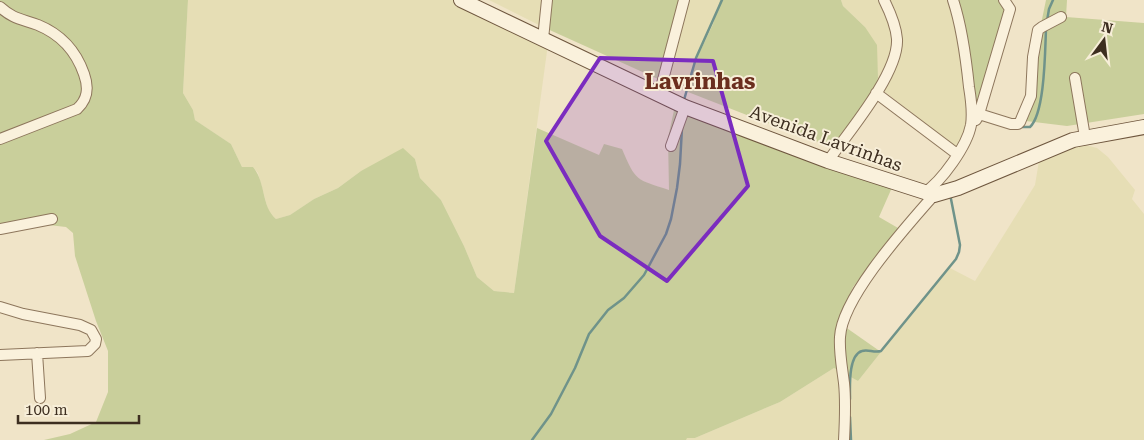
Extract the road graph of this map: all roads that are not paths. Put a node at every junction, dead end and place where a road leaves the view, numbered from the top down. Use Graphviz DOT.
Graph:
graph roads {
  1 [pos="461,0"];
  2 [pos="547,0"];
  3 [pos="684,0"];
  4 [pos="884,0"];
  5 [pos="953,0"];
  6 [pos="1004,0"];
  7 [pos="0,7"];
  8 [pos="4,16"];
  9 [pos="1061,16"];
  10 [pos="543,39"];
  11 [pos="1075,78"];
  12 [pos="876,93"];
  13 [pos="659,95"];
  14 [pos="685,107"];
  15 [pos="979,114"];
  16 [pos="971,123"];
  17 [pos="1144,127"];
  18 [pos="1085,137"];
  19 [pos="0,139"];
  20 [pos="671,146"];
  21 [pos="957,154"];
  22 [pos="828,161"];
  23 [pos="929,194"];
  24 [pos="52,219"];
  25 [pos="0,229"];
  26 [pos="0,307"];
  27 [pos="37,353"];
  28 [pos="0,355"];
  29 [pos="40,398"];
  30 [pos="844,440"];
  1 -- 10 [label="street, Avenida Lavrinhas"];
  2 -- 10 [label="street"];
  3 -- 13 [label="street"];
  4 -- 12 [label="street"];
  5 -- 16 [label="street"];
  6 -- 15 [label="street"];
  7 -- 8 [label="street"];
  8 -- 19 [label="street"];
  9 -- 15 [label="street"];
  10 -- 13 [label="street, Avenida Lavrinhas"];
  11 -- 18 [label="street"];
  12 -- 21 [label="street"];
  12 -- 22 [label="street"];
  13 -- 14 [label="street, Avenida Lavrinhas"];
  14 -- 20 [label="street"];
  14 -- 22 [label="street, Avenida Lavrinhas"];
  15 -- 16 [label="street"];
  16 -- 21 [label="street"];
  17 -- 18 [label="street"];
  18 -- 23 [label="street"];
  21 -- 23 [label="street"];
  22 -- 23 [label="street, Avenida Lavrinhas"];
  23 -- 30 [label="street"];
  24 -- 25 [label="street"];
  26 -- 27 [label="street"];
  27 -- 28 [label="street"];
  27 -- 29 [label="street"];
}
